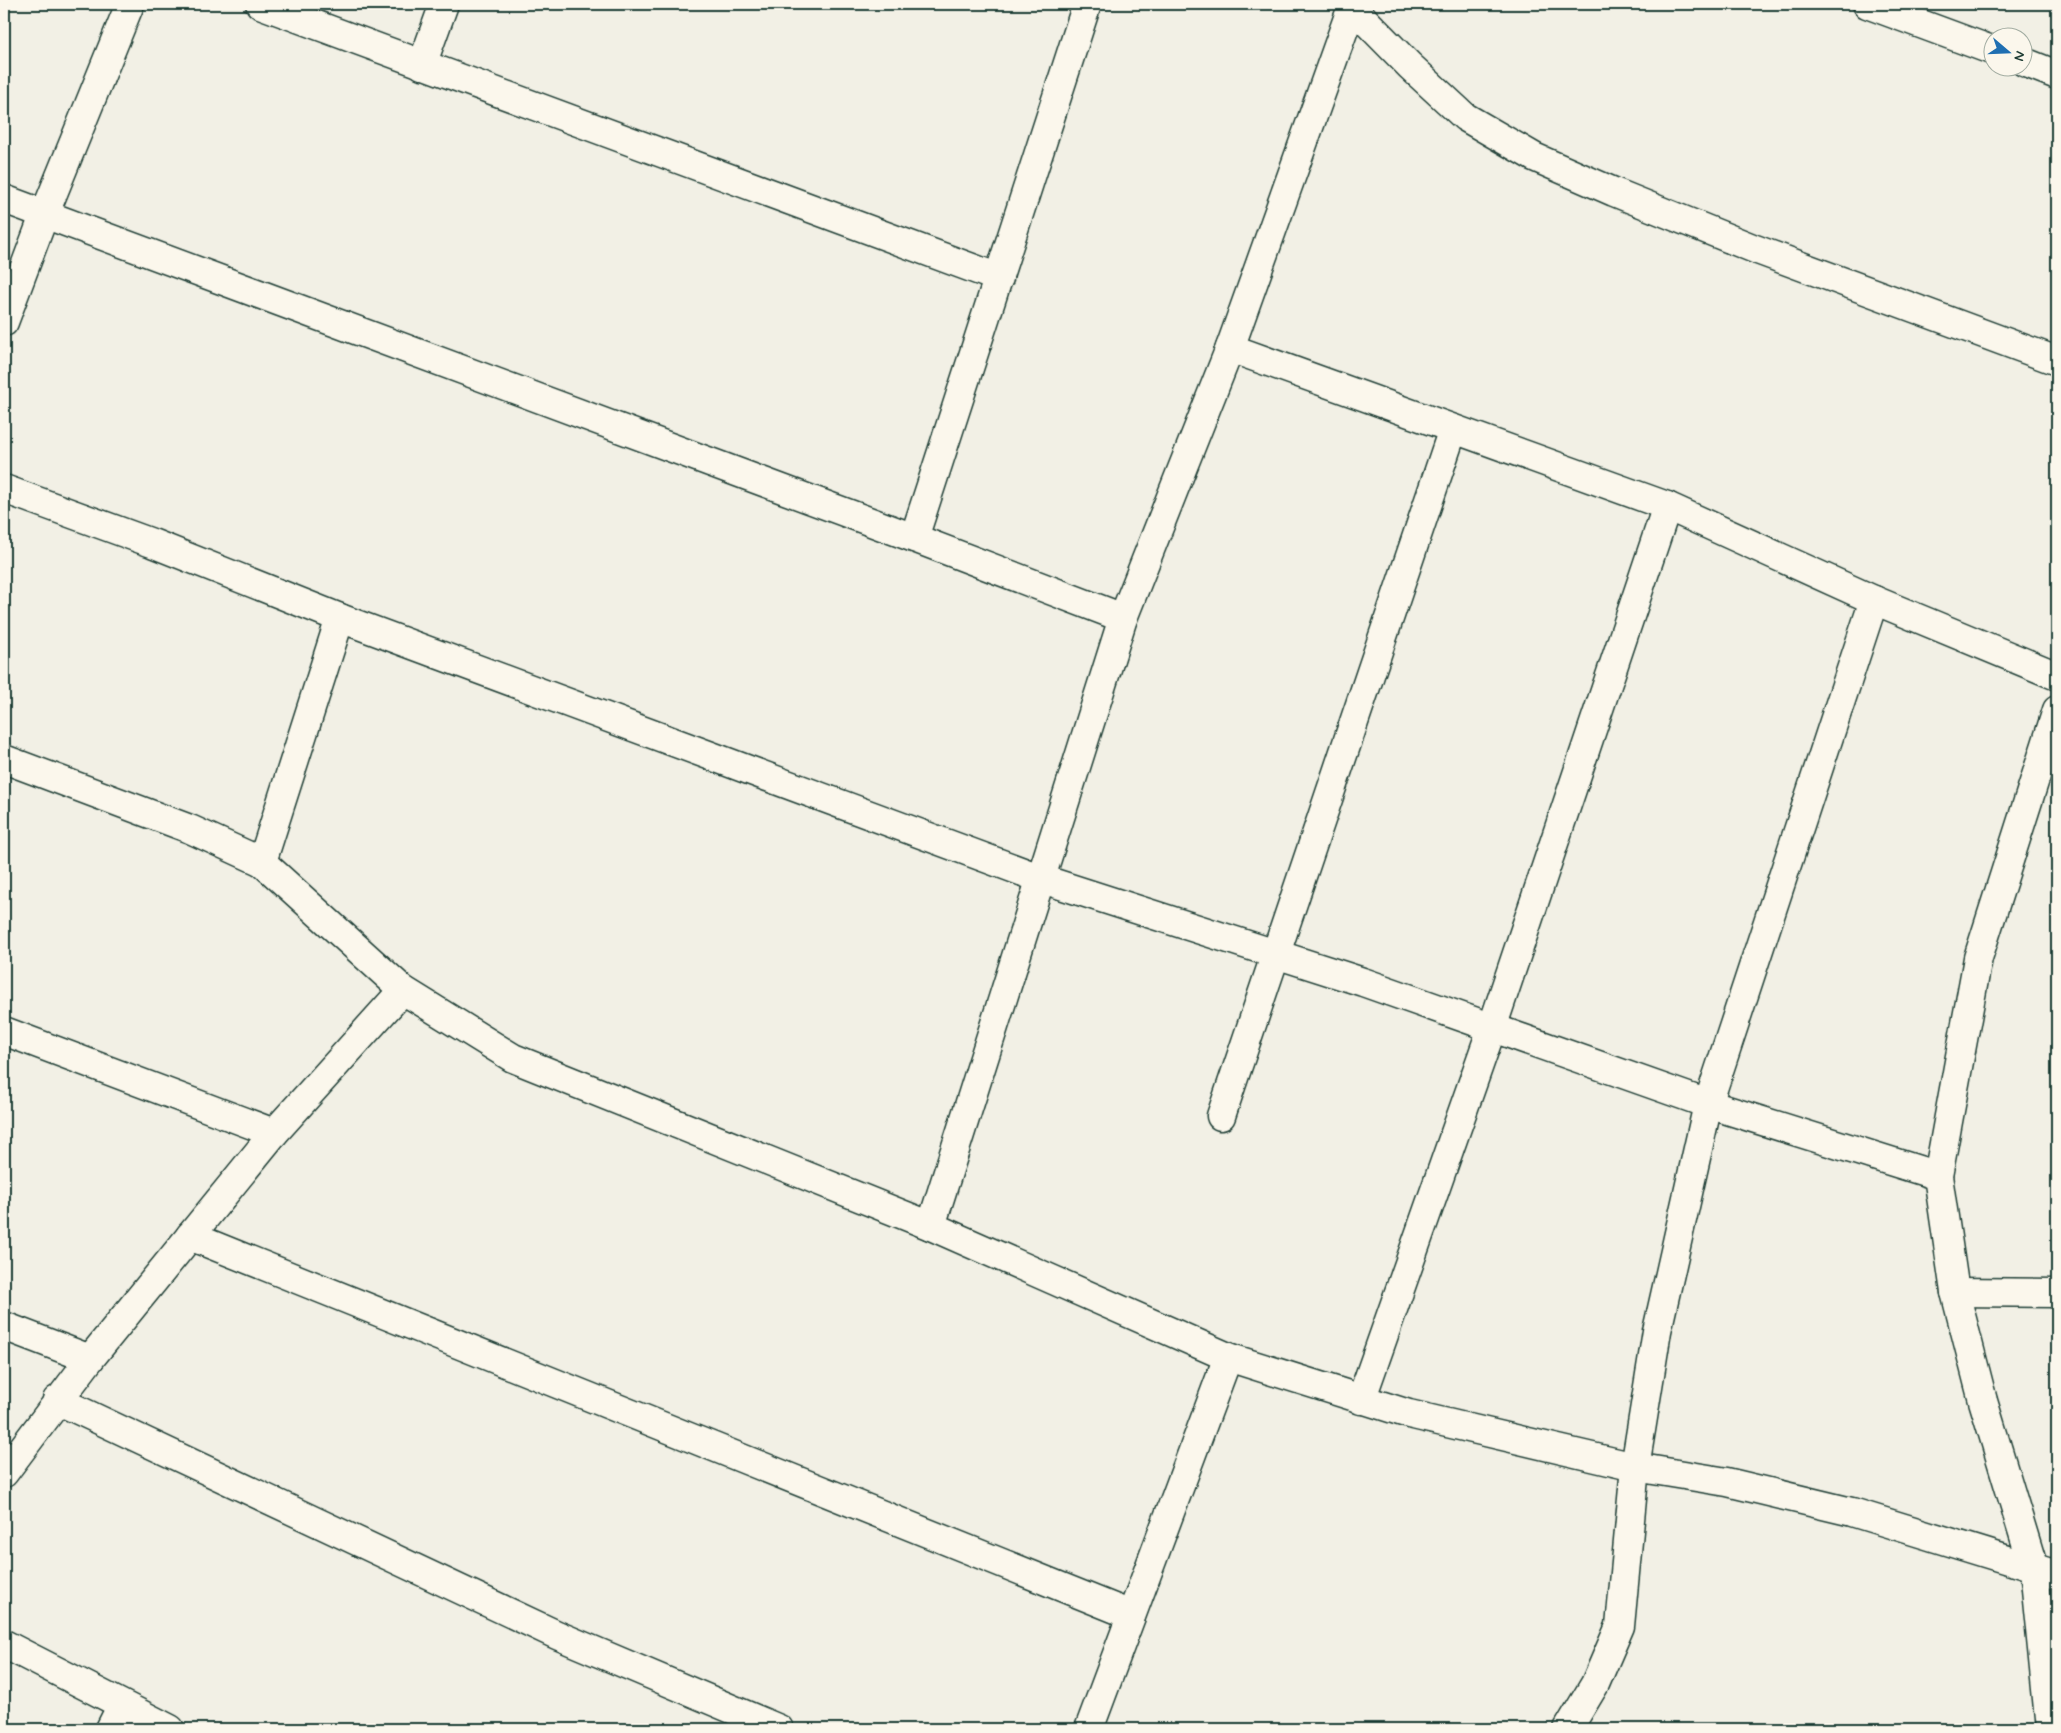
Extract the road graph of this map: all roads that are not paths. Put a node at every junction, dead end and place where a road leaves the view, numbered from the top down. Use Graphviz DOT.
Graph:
graph roads {
  1 [pos="130,4"];
  2 [pos="260,4"];
  3 [pos="444,4"];
  4 [pos="1088,4"];
  5 [pos="1867,4"];
  6 [pos="1351,5"];
  7 [pos="1984,47"];
  8 [pos="422,65"];
  9 [pos="2034,66"];
  10 [pos="2057,75"];
  11 [pos="4,199"];
  12 [pos="45,213"];
  13 [pos="999,278"];
  14 [pos="4,322"];
  15 [pos="1230,348"];
  16 [pos="2057,361"];
  17 [pos="1453,429"];
  18 [pos="4,488"];
  19 [pos="1666,506"];
  20 [pos="914,538"];
  21 [pos="1874,600"];
  22 [pos="340,618"];
  23 [pos="1123,618"];
  24 [pos="2057,676"];
  25 [pos="2057,710"];
  26 [pos="4,759"];
  27 [pos="262,862"];
  28 [pos="1042,879"];
  29 [pos="1276,955"];
  30 [pos="403,990"];
  31 [pos="1492,1028"];
  32 [pos="4,1031"];
  33 [pos="1708,1104"];
  34 [pos="1221,1116"];
  35 [pos="274,1133"];
  36 [pos="1938,1176"];
  37 [pos="931,1226"];
  38 [pos="190,1236"];
  39 [pos="1955,1292"];
  40 [pos="2057,1293"];
  41 [pos="4,1326"];
  42 [pos="1228,1357"];
  43 [pos="90,1359"];
  44 [pos="57,1400"];
  45 [pos="1361,1400"];
  46 [pos="1635,1467"];
  47 [pos="4,1473"];
  48 [pos="2045,1572"];
  49 [pos="1131,1615"];
  50 [pos="4,1644"];
  51 [pos="122,1705"];
  52 [pos="110,1729"];
  53 [pos="170,1729"];
  54 [pos="779,1729"];
  55 [pos="1089,1729"];
  56 [pos="1568,1729"];
  57 [pos="2050,1729"];
  1 -- 12 [label="street"];
  2 -- 8 [label="street"];
  3 -- 8 [label="street"];
  4 -- 13 [label="street"];
  5 -- 7 [label="street"];
  6 -- 15 [label="street"];
  6 -- 16 [label="street"];
  8 -- 13 [label="street"];
  9 -- 10 [label="street"];
  11 -- 12 [label="street"];
  12 -- 14 [label="street"];
  12 -- 20 [label="street"];
  13 -- 20 [label="street"];
  15 -- 17 [label="street"];
  15 -- 23 [label="street"];
  17 -- 19 [label="street"];
  17 -- 29 [label="street"];
  18 -- 22 [label="street"];
  19 -- 21 [label="street"];
  19 -- 31 [label="street"];
  20 -- 23 [label="street"];
  21 -- 24 [label="street"];
  21 -- 33 [label="street"];
  22 -- 27 [label="street"];
  22 -- 28 [label="street"];
  23 -- 28 [label="street"];
  25 -- 36 [label="street"];
  26 -- 27 [label="street"];
  27 -- 30 [label="street"];
  28 -- 29 [label="street"];
  28 -- 37 [label="street"];
  29 -- 31 [label="street"];
  29 -- 34 [label="street"];
  30 -- 35 [label="street"];
  30 -- 37 [label="street"];
  31 -- 33 [label="street"];
  31 -- 45 [label="street"];
  32 -- 35 [label="street"];
  33 -- 36 [label="street"];
  33 -- 46 [label="street"];
  35 -- 38 [label="street"];
  36 -- 39 [label="street"];
  37 -- 42 [label="street"];
  38 -- 43 [label="street"];
  38 -- 49 [label="street"];
  39 -- 40 [label="street"];
  39 -- 48 [label="street"];
  41 -- 43 [label="street"];
  42 -- 45 [label="street"];
  42 -- 49 [label="street"];
  43 -- 44 [label="street"];
  44 -- 47 [label="street"];
  44 -- 54 [label="street"];
  45 -- 46 [label="street"];
  46 -- 48 [label="street"];
  46 -- 56 [label="street"];
  48 -- 57 [label="street"];
  49 -- 55 [label="street"];
  50 -- 51 [label="street"];
  51 -- 52 [label="street"];
  51 -- 53 [label="street"];
}
